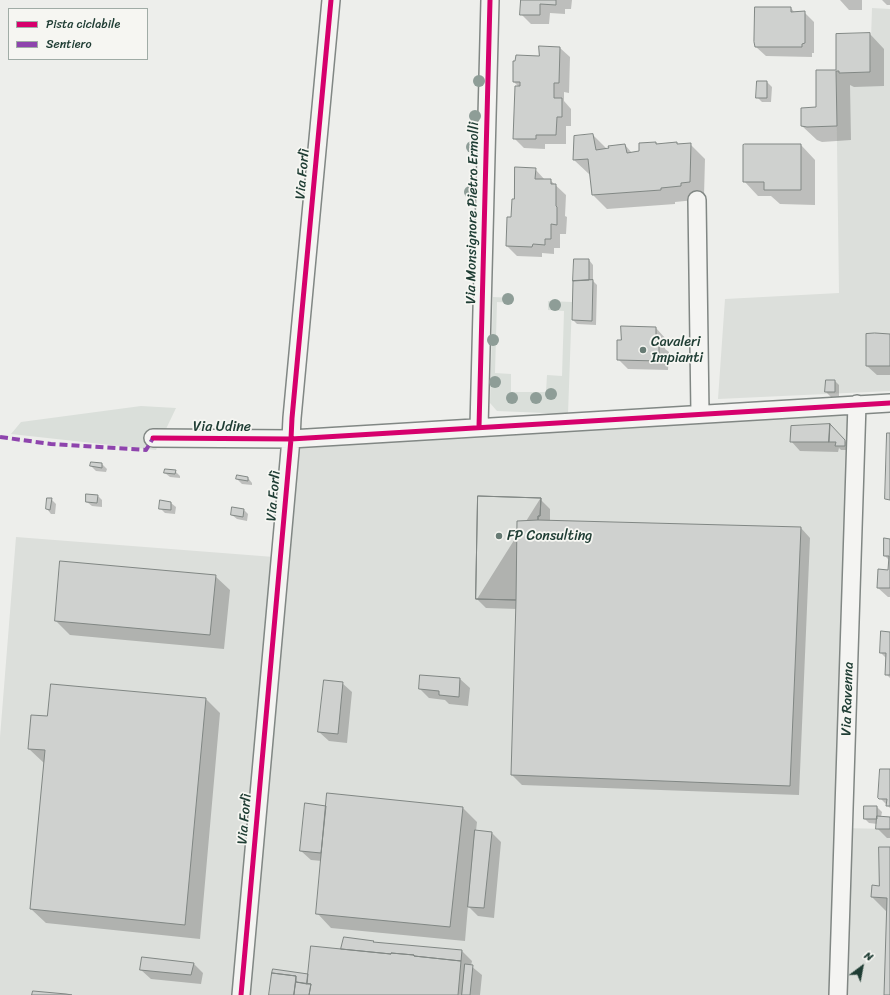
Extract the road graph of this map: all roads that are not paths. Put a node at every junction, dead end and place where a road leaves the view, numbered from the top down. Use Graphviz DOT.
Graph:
graph roads {
  1 [pos="331,0"];
  2 [pos="490,0"];
  3 [pos="697,200"];
  4 [pos="890,402"];
  5 [pos="857,404"];
  6 [pos="700,414"];
  7 [pos="479,427"];
  8 [pos="153,438"];
  9 [pos="291,439"];
  10 [pos="241,995"];
  11 [pos="838,995"];
  1 -- 9 [label="street, Via Forlì"];
  2 -- 7 [label="street, Via Monsignore Pietro Ermolli"];
  3 -- 6 [label="street"];
  4 -- 5 [label="street, Via Udine"];
  5 -- 6 [label="street, Via Udine"];
  5 -- 11 [label="street, Via Ravenna"];
  6 -- 7 [label="street, Via Udine"];
  7 -- 9 [label="street, Via Udine"];
  8 -- 9 [label="street, Via Udine"];
  9 -- 10 [label="street, Via Forlì"];
}
